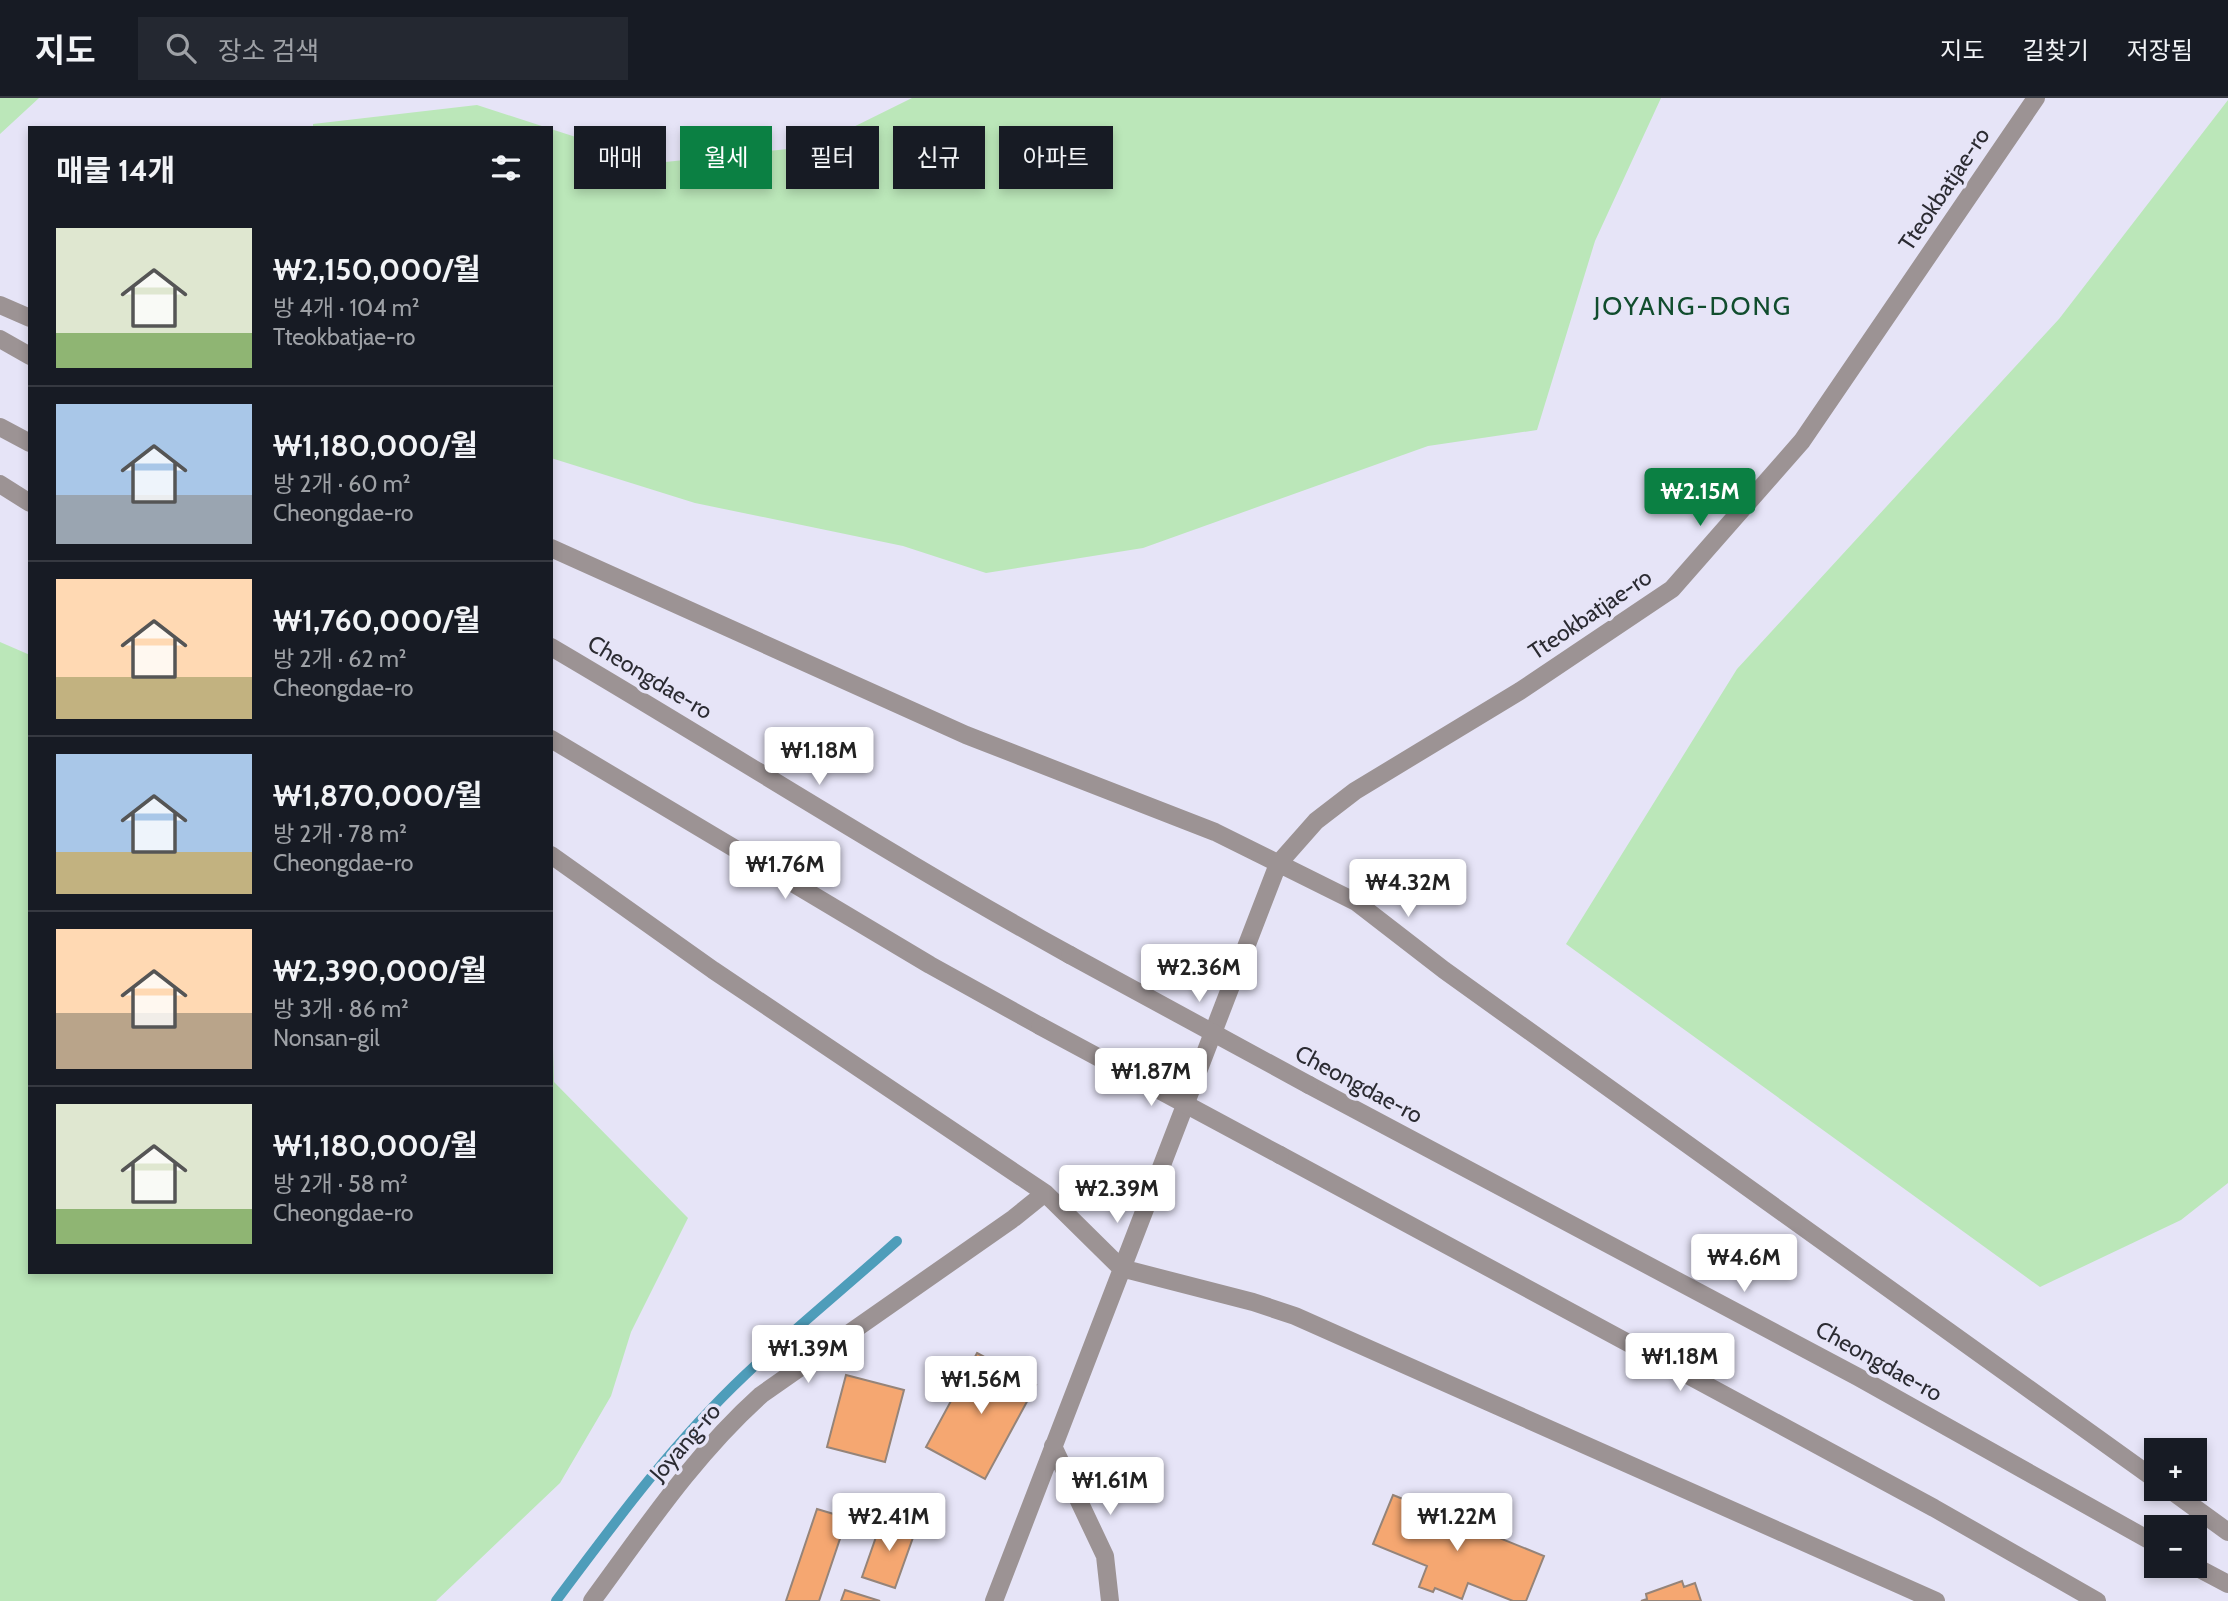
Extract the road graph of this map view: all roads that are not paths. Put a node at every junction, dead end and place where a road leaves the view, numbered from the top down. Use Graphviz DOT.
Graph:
graph roads {
  1 [pos="2036,98"];
  2 [pos="0,305"];
  3 [pos="28,317"];
  4 [pos="0,339"];
  5 [pos="28,355"];
  6 [pos="0,427"];
  7 [pos="28,442"];
  8 [pos="0,484"];
  9 [pos="28,502"];
  10 [pos="553,549"];
  11 [pos="553,648"];
  12 [pos="553,739"];
  13 [pos="553,856"];
  14 [pos="1278,864"];
  15 [pos="1045,1193"];
  16 [pos="1121,1268"];
  17 [pos="1053,1446"];
  18 [pos="2144,1471"];
  19 [pos="2185,1501"];
  20 [pos="2228,1532"];
  21 [pos="2144,1537"];
  22 [pos="2207,1573"];
  23 [pos="2228,1584"];
  24 [pos="592,1601"];
  25 [pos="994,1601"];
  26 [pos="1110,1601"];
  27 [pos="1936,1601"];
  28 [pos="2097,1601"];
  1 -- 14 [label="street, Tteokbatjae-ro"];
  2 -- 3 [label="street"];
  4 -- 5 [label="street"];
  6 -- 7 [label="street"];
  8 -- 9 [label="street"];
  10 -- 14 [label="street"];
  11 -- 21 [label="street, Cheongdae-ro, bridge"];
  12 -- 28 [label="street, bridge"];
  13 -- 15 [label="street"];
  14 -- 16 [label="street"];
  14 -- 18 [label="street"];
  15 -- 16 [label="street"];
  15 -- 24 [label="street, Joyang-ro"];
  16 -- 17 [label="street"];
  16 -- 27 [label="street"];
  17 -- 25 [label="street"];
  17 -- 26 [label="street"];
  19 -- 20 [label="street"];
  22 -- 23 [label="street"];
}
